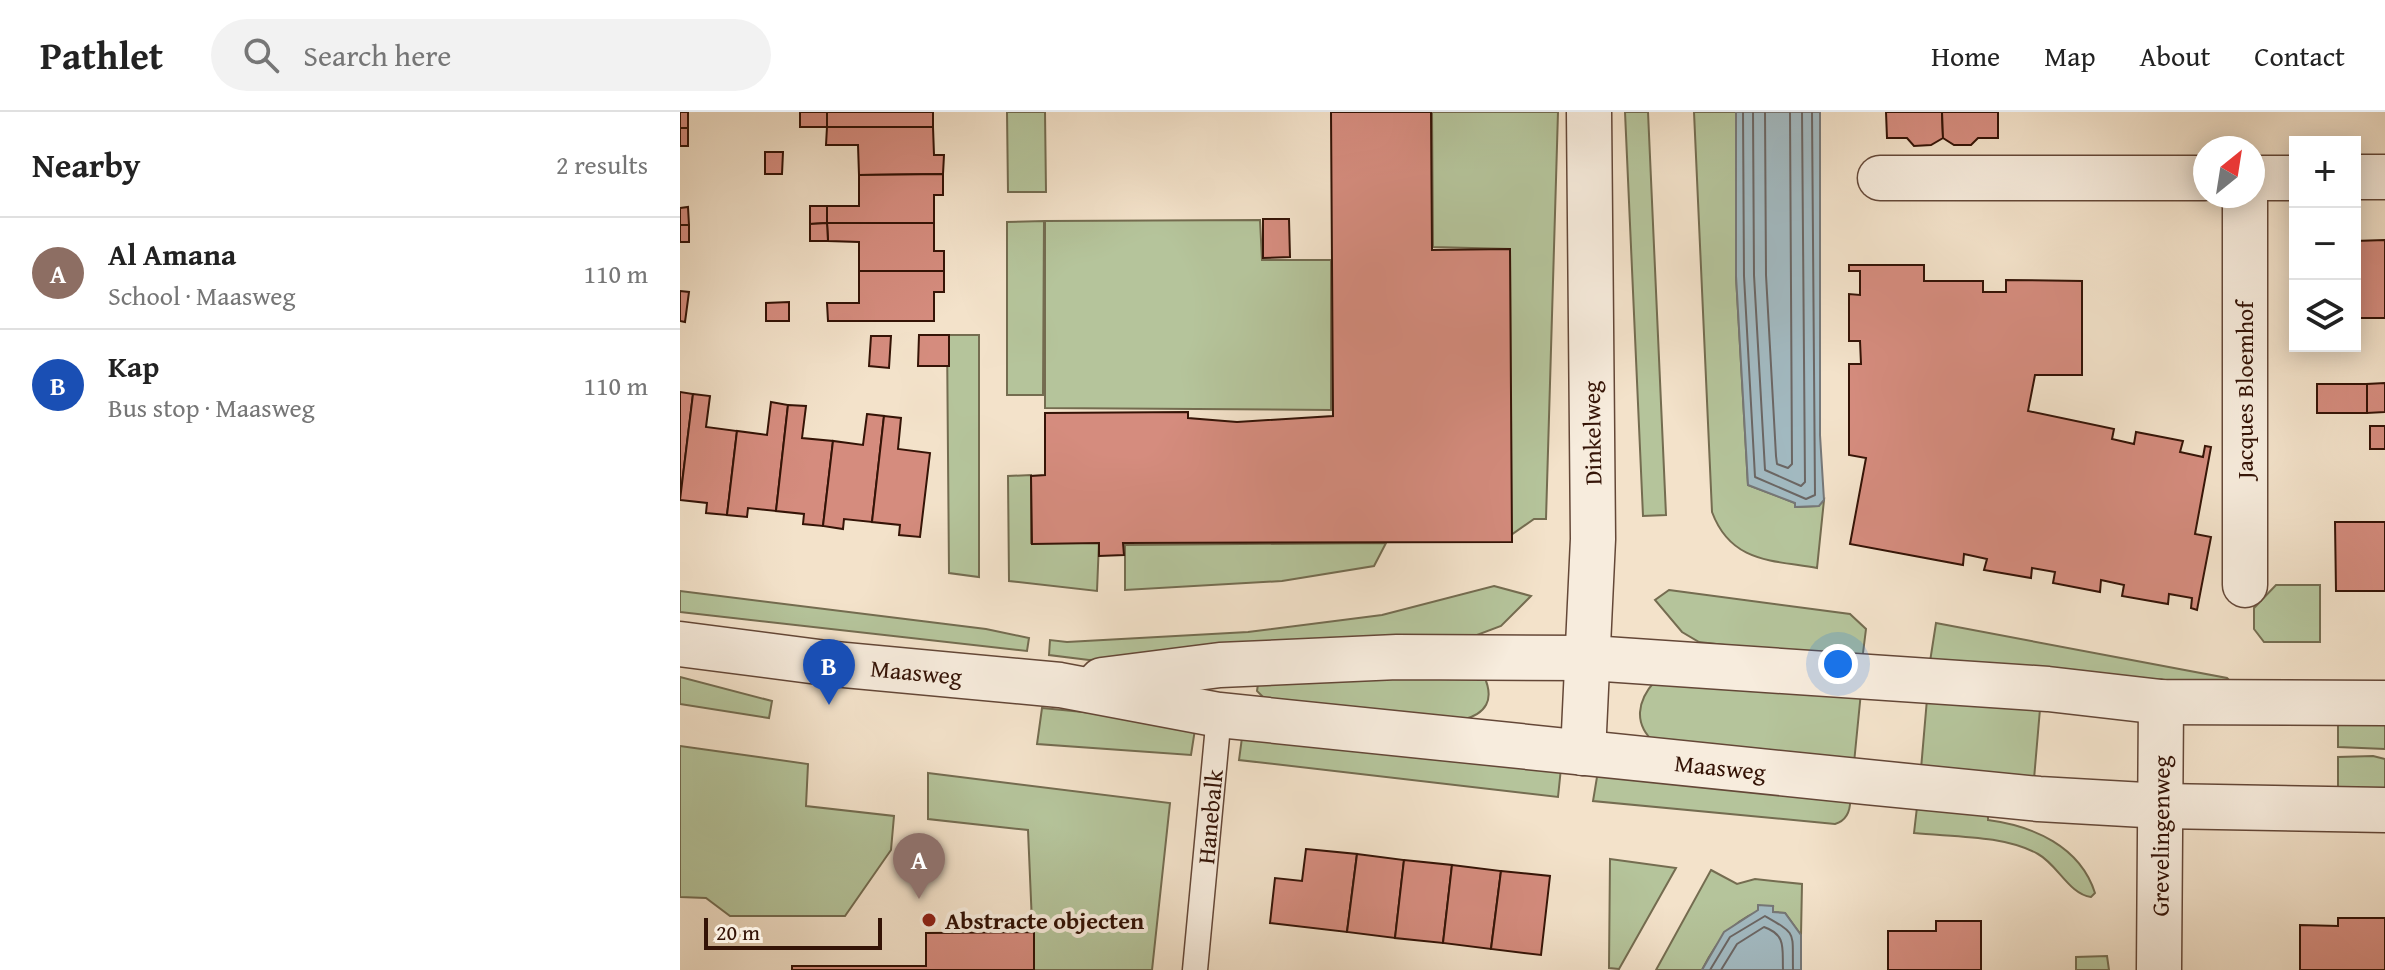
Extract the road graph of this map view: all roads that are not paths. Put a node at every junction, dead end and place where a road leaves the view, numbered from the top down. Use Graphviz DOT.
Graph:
graph roads {
  1 [pos="1589,112"];
  2 [pos="2361,177"];
  3 [pos="2385,177"];
  4 [pos="1880,178"];
  5 [pos="2193,178"];
  6 [pos="2265,178"];
  7 [pos="2289,178"];
  8 [pos="2245,208"];
  9 [pos="2245,585"];
  10 [pos="680,644"];
  11 [pos="1590,658"];
  12 [pos="1220,665"];
  13 [pos="1060,685"];
  14 [pos="2161,702"];
  15 [pos="2385,703"];
  16 [pos="1219,715"];
  17 [pos="1583,753"];
  18 [pos="2162,806"];
  19 [pos="2385,810"];
  20 [pos="1195,970"];
  21 [pos="2159,970"];
  1 -- 11 [label="street, Dinkelweg"];
  2 -- 3 [label="street"];
  4 -- 5 [label="street"];
  6 -- 7 [label="street"];
  8 -- 9 [label="street, Jacques Bloemhof"];
  10 -- 13 [label="street, Maasweg"];
  11 -- 12 [label="street, Maasweg"];
  11 -- 14 [label="street, Maasweg"];
  11 -- 17 [label="street, Dinkelweg"];
  12 -- 13 [label="street, Maasweg"];
  12 -- 16 [label="street, Hanebalk"];
  13 -- 16 [label="street, Maasweg"];
  14 -- 15 [label="street, Maasweg"];
  14 -- 18 [label="street, Grevelingenweg"];
  16 -- 17 [label="street, Maasweg"];
  16 -- 20 [label="lane, Hanebalk"];
  17 -- 18 [label="street, Maasweg"];
  18 -- 19 [label="street, Maasweg"];
  18 -- 21 [label="street, Grevelingenweg"];
}
